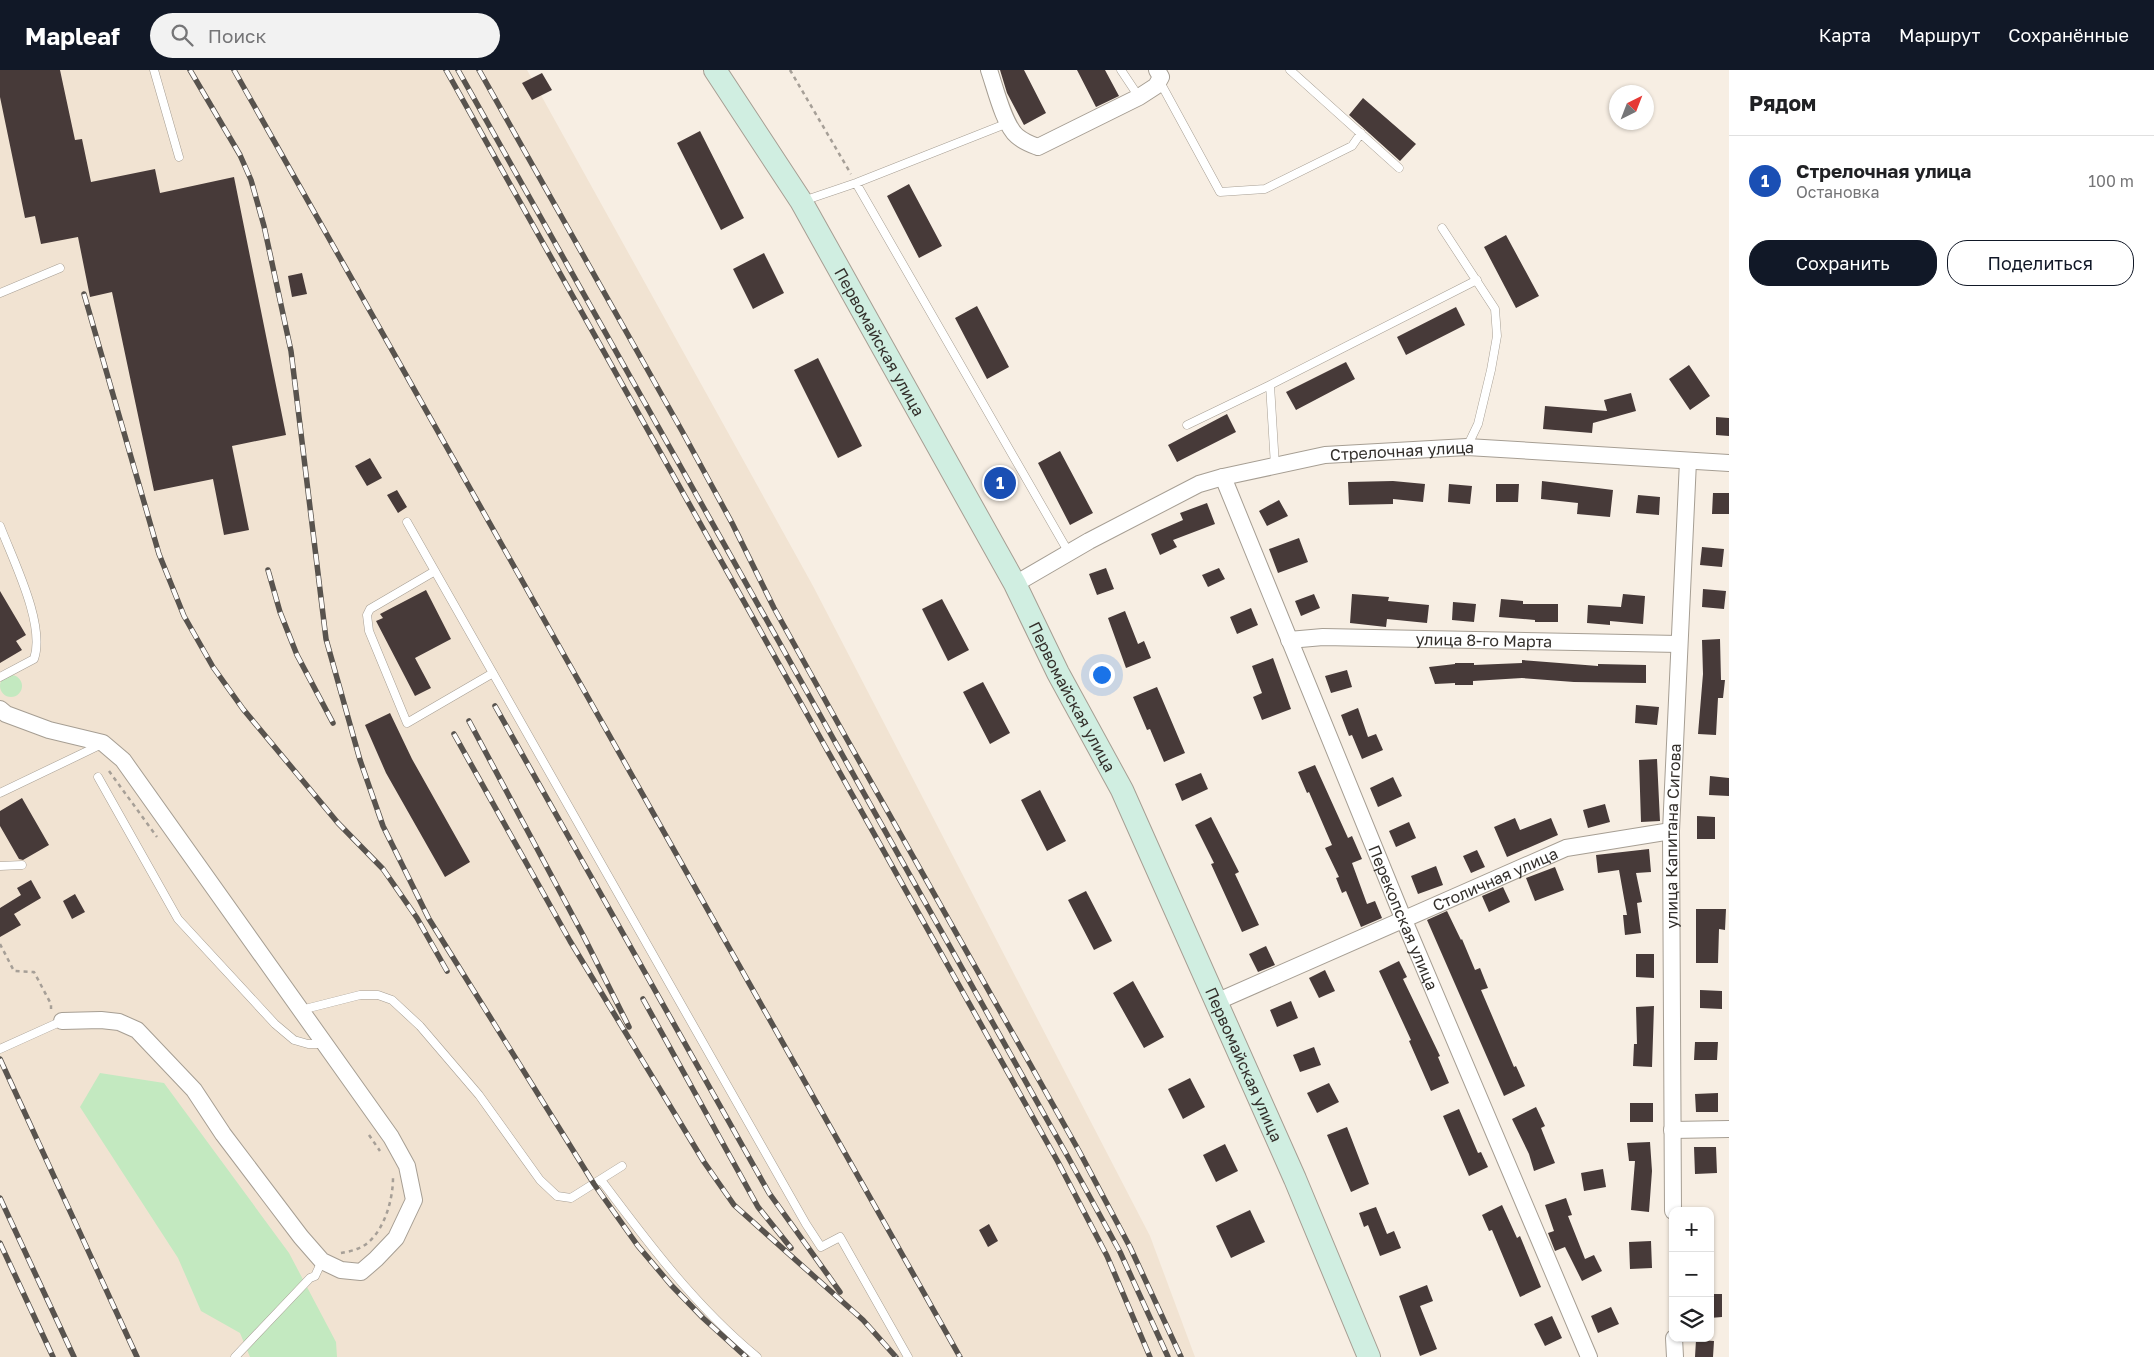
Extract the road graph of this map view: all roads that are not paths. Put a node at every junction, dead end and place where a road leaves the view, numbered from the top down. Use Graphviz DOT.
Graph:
graph roads {
  1 [pos="154,70"];
  2 [pos="715,70"];
  3 [pos="989,70"];
  4 [pos="1121,70"];
  5 [pos="1290,70"];
  6 [pos="1158,76"];
  7 [pos="1139,97"];
  8 [pos="1008,123"];
  9 [pos="1360,133"];
  10 [pos="179,157"];
  11 [pos="1399,168"];
  12 [pos="856,183"];
  13 [pos="801,201"];
  14 [pos="1442,228"];
  15 [pos="60,268"];
  16 [pos="1477,280"];
  17 [pos="0,293"];
  18 [pos="1270,385"];
  19 [pos="1188,425"];
  20 [pos="1467,447"];
  21 [pos="1688,461"];
  22 [pos="1729,463"];
  23 [pos="1274,466"];
  24 [pos="1223,477"];
  25 [pos="407,522"];
  26 [pos="0,526"];
  27 [pos="1068,553"];
  28 [pos="435,571"];
  29 [pos="1015,584"];
  30 [pos="1289,640"];
  31 [pos="1679,644"];
  32 [pos="493,673"];
  33 [pos="0,677"];
  34 [pos="0,709"];
  35 [pos="103,743"];
  36 [pos="98,777"];
  37 [pos="0,793"];
  38 [pos="1671,831"];
  39 [pos="22,865"];
  40 [pos="0,866"];
  41 [pos="1403,918"];
  42 [pos="1216,1002"];
  43 [pos="301,1010"];
  44 [pos="62,1021"];
  45 [pos="323,1044"];
  46 [pos="0,1049"];
  47 [pos="1729,1129"];
  48 [pos="1672,1130"];
  49 [pos="622,1166"];
  50 [pos="601,1180"];
  51 [pos="1673,1207"];
  52 [pos="322,1261"];
  53 [pos="1674,1342"];
  54 [pos="235,1357"];
  55 [pos="758,1357"];
  56 [pos="908,1357"];
  57 [pos="1369,1357"];
  58 [pos="1589,1357"];
  59 [pos="1675,1357"];
  1 -- 10 [label="lane"];
  2 -- 13 [label="main road, Первомайская улица"];
  3 -- 8 [label="street"];
  4 -- 7 [label="lane"];
  5 -- 9 [label="lane"];
  6 -- 7 [label="street"];
  6 -- 9 [label="lane"];
  7 -- 8 [label="street"];
  8 -- 12 [label="lane"];
  9 -- 11 [label="lane"];
  12 -- 13 [label="lane"];
  12 -- 27 [label="lane"];
  13 -- 29 [label="main road, Первомайская улица"];
  14 -- 16 [label="lane"];
  15 -- 17 [label="lane"];
  16 -- 18 [label="lane"];
  16 -- 20 [label="lane"];
  18 -- 19 [label="lane"];
  18 -- 23 [label="lane"];
  20 -- 21 [label="street, Стрелочная улица"];
  20 -- 23 [label="street, Стрелочная улица"];
  21 -- 22 [label="street, Стрелочная улица"];
  21 -- 31 [label="street, улица Капитана Сигова"];
  23 -- 24 [label="street, Стрелочная улица"];
  24 -- 27 [label="street, Стрелочная улица"];
  24 -- 30 [label="street, Перекопская улица"];
  25 -- 28 [label="lane"];
  26 -- 33 [label="lane"];
  27 -- 29 [label="street, Стрелочная улица"];
  28 -- 32 [label="lane"];
  28 -- 32 [label="lane"];
  29 -- 42 [label="main road, Первомайская улица"];
  30 -- 31 [label="street, улица 8-го Марта"];
  30 -- 41 [label="street, Перекопская улица"];
  31 -- 38 [label="street, улица Капитана Сигова"];
  32 -- 56 [label="lane"];
  34 -- 35 [label="street"];
  35 -- 37 [label="lane"];
  35 -- 43 [label="street"];
  36 -- 45 [label="lane"];
  38 -- 41 [label="street, Столичная улица"];
  38 -- 48 [label="street, улица Капитана Сигова"];
  39 -- 40 [label="lane"];
  41 -- 42 [label="street, Столичная улица"];
  41 -- 58 [label="street, Перекопская улица"];
  42 -- 57 [label="main road, Первомайская улица"];
  43 -- 45 [label="street"];
  43 -- 50 [label="lane"];
  44 -- 46 [label="lane"];
  44 -- 52 [label="street"];
  45 -- 52 [label="street"];
  47 -- 48 [label="street"];
  48 -- 51 [label="street, улица Капитана Сигова"];
  49 -- 50 [label="lane"];
  50 -- 55 [label="lane"];
  52 -- 54 [label="lane"];
  53 -- 59 [label="street"];
}
